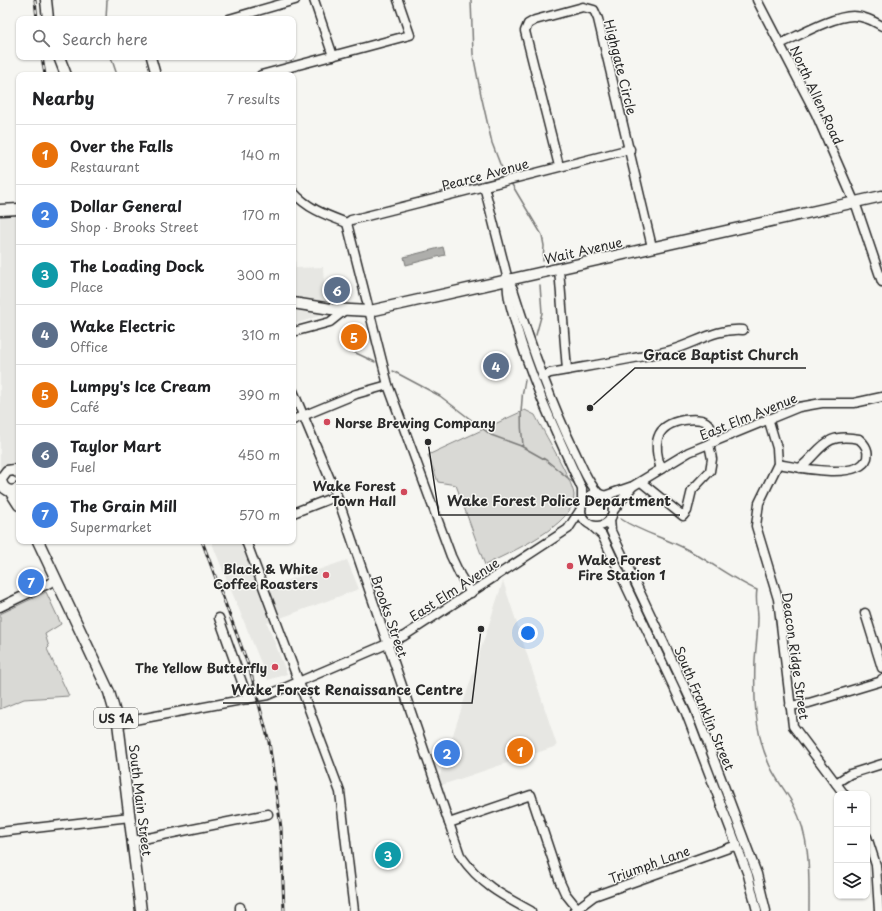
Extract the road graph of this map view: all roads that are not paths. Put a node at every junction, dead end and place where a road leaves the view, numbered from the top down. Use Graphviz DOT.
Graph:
graph roads {
  1 [pos="46,0"];
  2 [pos="296,0"];
  3 [pos="314,0"];
  4 [pos="398,0"];
  5 [pos="757,0"];
  6 [pos="48,16"];
  7 [pos="240,16"];
  8 [pos="882,26"];
  9 [pos="780,44"];
  10 [pos="333,56"];
  11 [pos="60,60"];
  12 [pos="152,60"];
  13 [pos="65,72"];
  14 [pos="155,72"];
  15 [pos="272,72"];
  16 [pos="630,149"];
  17 [pos="559,166"];
  18 [pos="484,186"];
  19 [pos="296,195"];
  20 [pos="882,196"];
  21 [pos="854,202"];
  22 [pos="16,209"];
  23 [pos="0,210"];
  24 [pos="347,223"];
  25 [pos="652,247"];
  26 [pos="559,269"];
  27 [pos="508,280"];
  28 [pos="882,282"];
  29 [pos="296,303"];
  30 [pos="345,310"];
  31 [pos="370,311"];
  32 [pos="743,330"];
  33 [pos="296,331"];
  34 [pos="567,370"];
  35 [pos="542,377"];
  36 [pos="388,385"];
  37 [pos="882,397"];
  38 [pos="296,398"];
  39 [pos="303,416"];
  40 [pos="768,418"];
  41 [pos="296,419"];
  42 [pos="712,443"];
  43 [pos="778,464"];
  44 [pos="800,468"];
  45 [pos="661,469"];
  46 [pos="16,472"];
  47 [pos="1,478"];
  48 [pos="641,482"];
  49 [pos="633,486"];
  50 [pos="15,489"];
  51 [pos="337,496"];
  52 [pos="602,496"];
  53 [pos="582,506"];
  54 [pos="612,511"];
  55 [pos="296,512"];
  56 [pos="610,519"];
  57 [pos="590,525"];
  58 [pos="568,529"];
  59 [pos="39,544"];
  60 [pos="247,544"];
  61 [pos="56,580"];
  62 [pos="471,593"];
  63 [pos="0,607"];
  64 [pos="865,613"];
  65 [pos="219,618"];
  66 [pos="388,644"];
  67 [pos="882,668"];
  68 [pos="882,679"];
  69 [pos="300,682"];
  70 [pos="248,699"];
  71 [pos="790,706"];
  72 [pos="118,723"];
  73 [pos="882,764"];
  74 [pos="836,783"];
  75 [pos="842,791"];
  76 [pos="268,814"];
  77 [pos="130,817"];
  78 [pos="449,823"];
  79 [pos="0,832"];
  80 [pos="133,840"];
  81 [pos="870,843"];
  82 [pos="736,845"];
  83 [pos="878,859"];
  84 [pos="575,909"];
  85 [pos="141,911"];
  86 [pos="354,911"];
  87 [pos="531,911"];
  88 [pos="757,911"];
  89 [pos="766,911"];
  90 [pos="879,911"];
  1 -- 6 [label="main road"];
  2 -- 7 [label="street"];
  3 -- 10 [label="street"];
  4 -- 10 [label="street"];
  5 -- 9 [label="street, North Allen Road"];
  8 -- 9 [label="street"];
  9 -- 21 [label="street, North Allen Road"];
  10 -- 15 [label="street"];
  11 -- 13 [label="main road"];
  12 -- 14 [label="street"];
  16 -- 17 [label="street, Pearce Avenue"];
  16 -- 17 [label="street, Highgate Circle"];
  16 -- 25 [label="street, Highgate Circle"];
  17 -- 18 [label="street, Pearce Avenue"];
  18 -- 24 [label="street, Pearce Avenue"];
  18 -- 27 [label="street"];
  19 -- 24 [label="street"];
  20 -- 21 [label="main road, Wait Avenue"];
  21 -- 25 [label="main road, Wait Avenue"];
  21 -- 28 [label="street, North Allen Road"];
  22 -- 23 [label="main road"];
  24 -- 31 [label="street"];
  25 -- 26 [label="main road, Wait Avenue"];
  26 -- 27 [label="main road, Wait Avenue"];
  26 -- 34 [label="street"];
  27 -- 31 [label="main road, Wait Avenue"];
  27 -- 35 [label="street"];
  27 -- 53 [label="street"];
  29 -- 30 [label="main road, Wait Avenue"];
  30 -- 31 [label="main road, Wait Avenue"];
  30 -- 33 [label="street"];
  31 -- 36 [label="street"];
  32 -- 34 [label="street"];
  34 -- 35 [label="street"];
  35 -- 52 [label="street"];
  36 -- 39 [label="street"];
  36 -- 62 [label="street"];
  37 -- 40 [label="street, East Elm Avenue"];
  38 -- 39 [label="street, Brooks Street"];
  39 -- 41 [label="street"];
  39 -- 51 [label="street, Brooks Street"];
  40 -- 42 [label="street, East Elm Avenue"];
  40 -- 43 [label="street"];
  42 -- 45 [label="street, East Elm Avenue"];
  42 -- 45 [label="street"];
  42 -- 48 [label="street"];
  43 -- 44 [label="street"];
  43 -- 71 [label="street, Deacon Ridge Street"];
  44 -- 44 [label="street"];
  45 -- 48 [label="street, East Elm Avenue"];
  46 -- 47 [label="main road"];
  47 -- 50 [label="main road"];
  48 -- 49 [label="street, East Elm Avenue"];
  49 -- 52 [label="street, East Elm Avenue"];
  49 -- 54 [label="street, East Elm Avenue"];
  51 -- 55 [label="street"];
  51 -- 66 [label="street, Brooks Street"];
  52 -- 53 [label="street"];
  52 -- 54 [label="street"];
  53 -- 57 [label="street"];
  53 -- 58 [label="street, East Elm Avenue"];
  54 -- 56 [label="street"];
  56 -- 57 [label="street"];
  56 -- 89 [label="street, South Franklin Street"];
  57 -- 58 [label="street, East Elm Avenue"];
  57 -- 82 [label="street, South Franklin Street"];
  58 -- 62 [label="street, East Elm Avenue"];
  59 -- 61 [label="main road, South Main Street / US 1A"];
  60 -- 69 [label="street"];
  61 -- 63 [label="street"];
  61 -- 72 [label="main road, South Main Street / US 1A"];
  62 -- 66 [label="street, East Elm Avenue"];
  64 -- 67 [label="street"];
  65 -- 70 [label="street"];
  66 -- 69 [label="street, East Elm Avenue"];
  66 -- 78 [label="street, Brooks Street"];
  68 -- 71 [label="street"];
  69 -- 70 [label="street, East Elm Avenue"];
  69 -- 86 [label="street"];
  70 -- 72 [label="street, East Elm Avenue"];
  71 -- 74 [label="street, Deacon Ridge Street"];
  72 -- 77 [label="main road, South Main Street / US 1A"];
  73 -- 74 [label="street"];
  74 -- 75 [label="street, Deacon Ridge Street"];
  76 -- 80 [label="street"];
  77 -- 79 [label="street"];
  77 -- 80 [label="main road, South Main Street / US 1A"];
  78 -- 84 [label="street"];
  78 -- 87 [label="street, Brooks Street"];
  80 -- 85 [label="main road, South Main Street / US 1A"];
  81 -- 83 [label="street"];
  82 -- 84 [label="street, Triumph Lane"];
  82 -- 88 [label="street, South Franklin Street"];
  83 -- 90 [label="street"];
}
